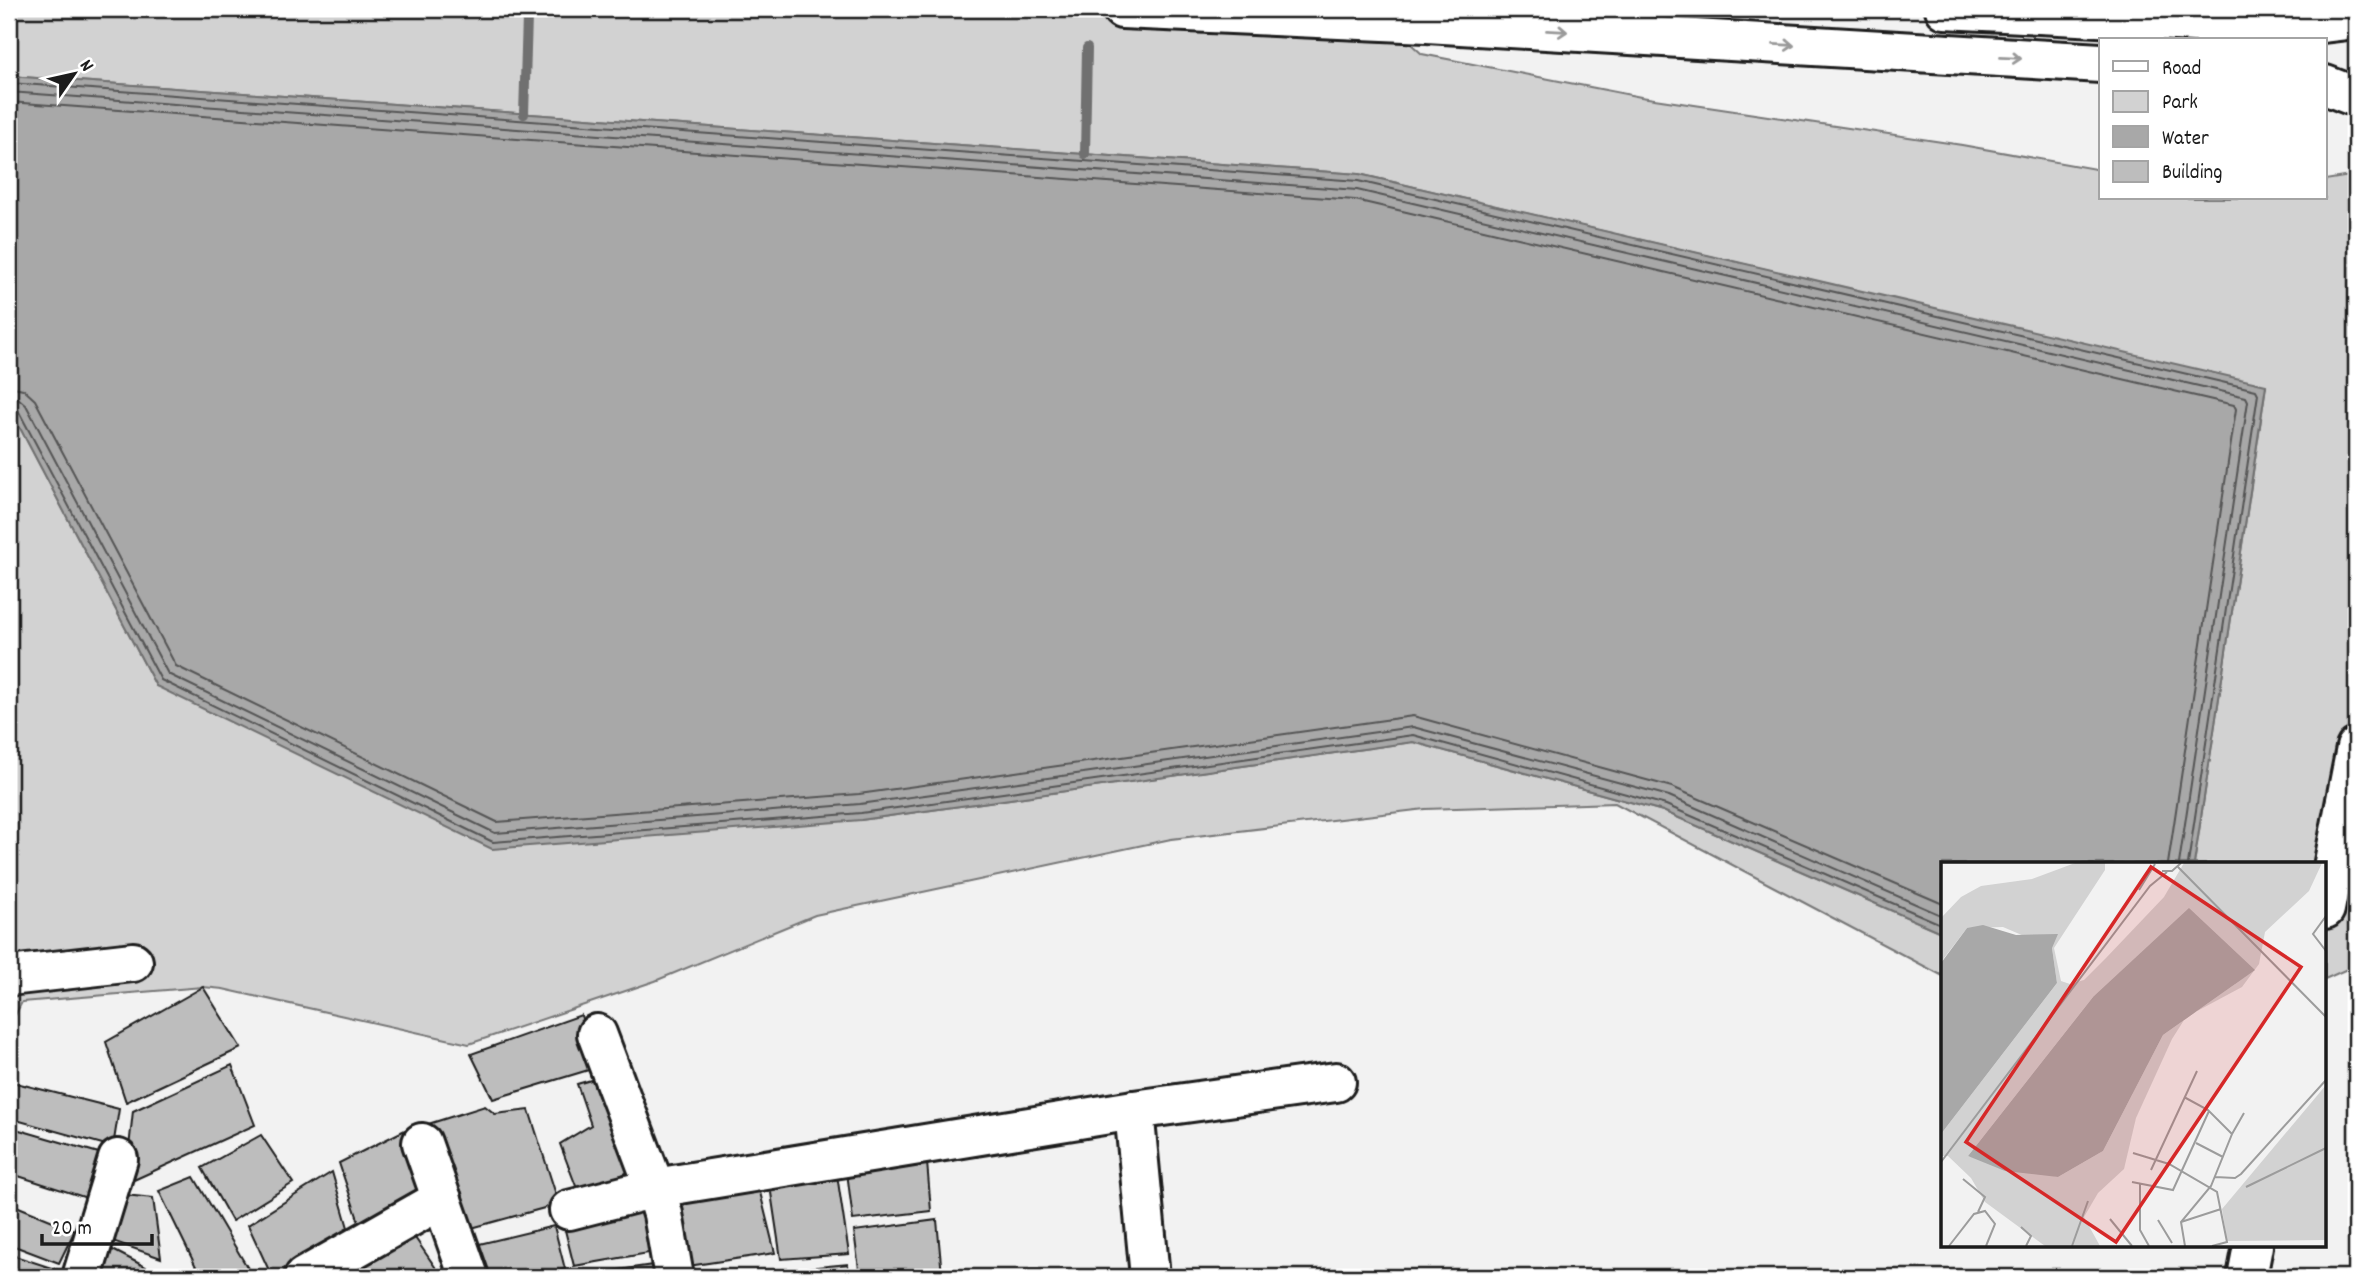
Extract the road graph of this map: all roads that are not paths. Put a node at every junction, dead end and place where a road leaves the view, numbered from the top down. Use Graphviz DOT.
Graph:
graph roads {
  1 [pos="1122,9"];
  2 [pos="1945,9"];
  3 [pos="2356,19"];
  4 [pos="2099,63"];
  5 [pos="2326,85"];
  6 [pos="2356,97"];
  7 [pos="2356,748"];
  8 [pos="2326,904"];
  9 [pos="133,962"];
  10 [pos="9,976"];
  11 [pos="597,1034"];
  12 [pos="1336,1082"];
  13 [pos="1134,1110"];
  14 [pos="422,1143"];
  15 [pos="118,1158"];
  16 [pos="655,1188"];
  17 [pos="442,1199"];
  18 [pos="569,1210"];
  19 [pos="2253,1248"];
  20 [pos="82,1277"];
  21 [pos="304,1277"];
  22 [pos="470,1277"];
  23 [pos="674,1277"];
  24 [pos="1150,1277"];
  25 [pos="2247,1277"];
  1 -- 4 [label="street, one-way"];
  2 -- 3 [label="street"];
  5 -- 6 [label="street"];
  7 -- 8 [label="street"];
  9 -- 10 [label="street"];
  11 -- 16 [label="street"];
  12 -- 13 [label="street"];
  13 -- 16 [label="street"];
  13 -- 24 [label="street"];
  14 -- 17 [label="street"];
  15 -- 20 [label="street"];
  16 -- 18 [label="street"];
  16 -- 23 [label="street"];
  17 -- 21 [label="street"];
  17 -- 22 [label="street"];
  19 -- 25 [label="street"];
}
